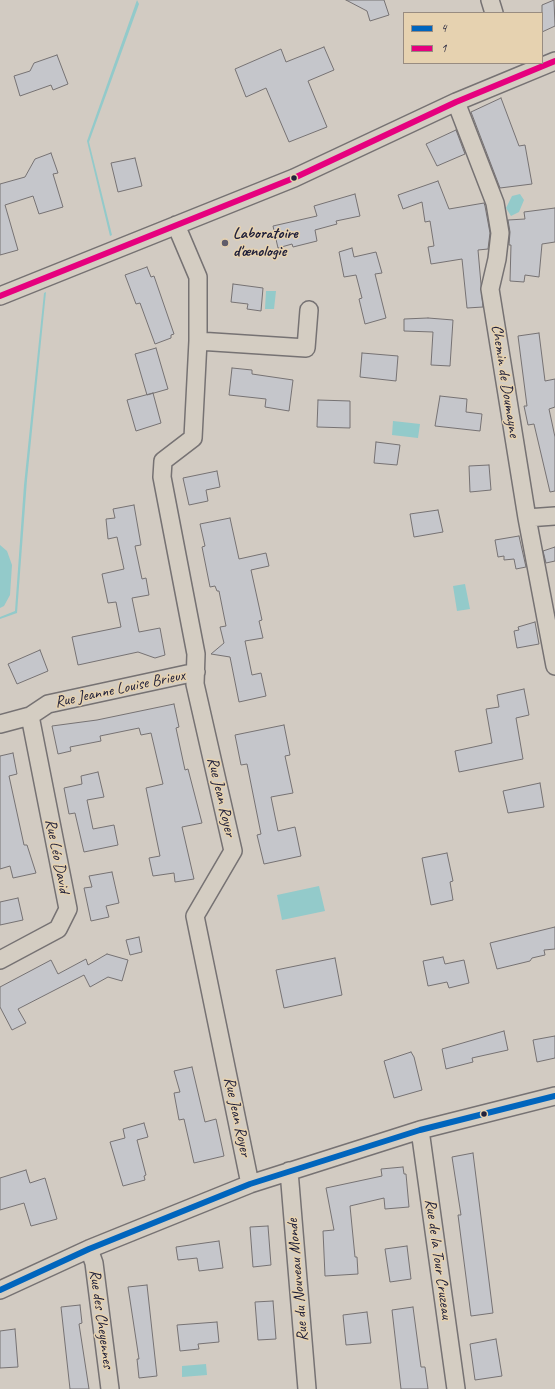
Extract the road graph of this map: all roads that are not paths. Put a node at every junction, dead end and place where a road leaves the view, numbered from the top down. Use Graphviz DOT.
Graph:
graph roads {
  1 [pos="490,0"];
  2 [pos="494,12"];
  3 [pos="555,61"];
  4 [pos="541,64"];
  5 [pos="543,64"];
  6 [pos="513,70"];
  7 [pos="456,102"];
  8 [pos="176,225"];
  9 [pos="0,296"];
  10 [pos="309,310"];
  11 [pos="198,341"];
  12 [pos="555,516"];
  13 [pos="527,518"];
  14 [pos="555,666"];
  15 [pos="196,672"];
  16 [pos="30,716"];
  17 [pos="0,724"];
  18 [pos="0,960"];
  19 [pos="555,1096"];
  20 [pos="420,1130"];
  21 [pos="289,1171"];
  22 [pos="250,1184"];
  23 [pos="89,1249"];
  24 [pos="0,1290"];
  25 [pos="110,1389"];
  26 [pos="307,1389"];
  27 [pos="456,1389"];
  1 -- 2 [label="street"];
  3 -- 5 [label="street"];
  4 -- 6 [label="street"];
  6 -- 7 [label="street"];
  7 -- 8 [label="street"];
  7 -- 13 [label="street, Chemin de Doumayne"];
  8 -- 9 [label="street"];
  8 -- 11 [label="street"];
  10 -- 11 [label="street"];
  11 -- 15 [label="street, Rue Jean Royer"];
  12 -- 13 [label="street"];
  13 -- 14 [label="street, Chemin de Doumayne"];
  15 -- 16 [label="street, Rue Jeanne Louise Brieux"];
  15 -- 22 [label="street, Rue Jean Royer"];
  16 -- 17 [label="street, Rue Jeanne Louise Brieux"];
  16 -- 18 [label="street, Rue Léo David"];
  19 -- 20 [label="street"];
  20 -- 21 [label="street"];
  20 -- 27 [label="street, Rue de la Tour Cruzeau"];
  21 -- 22 [label="street"];
  21 -- 26 [label="street, Rue du Nouveau Monde"];
  22 -- 23 [label="street"];
  23 -- 24 [label="street"];
  23 -- 25 [label="street, Rue des Cheyennes"];
}
